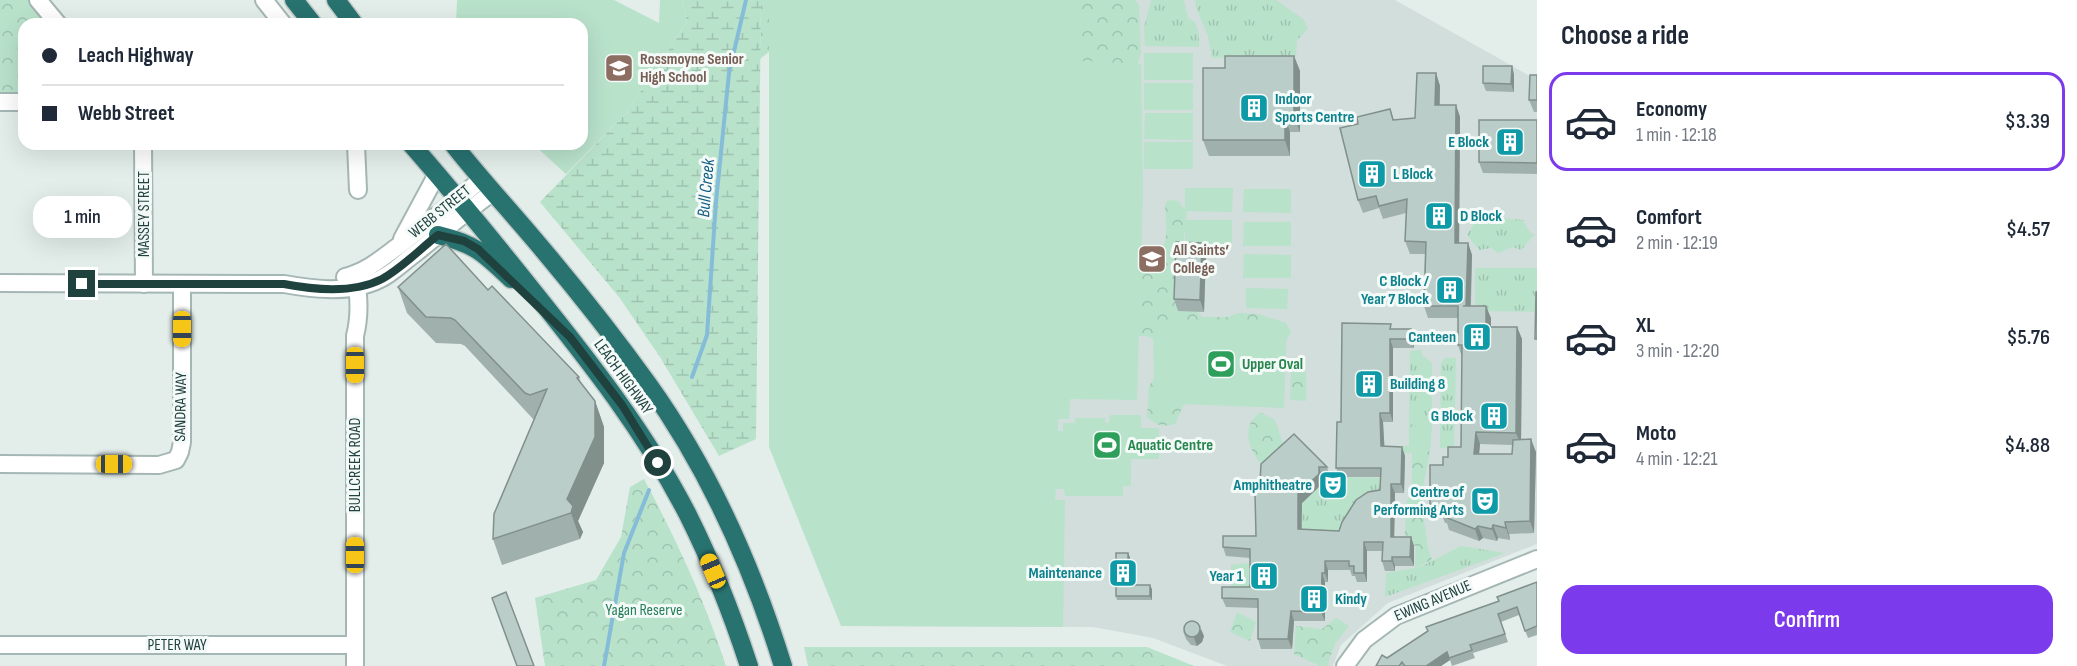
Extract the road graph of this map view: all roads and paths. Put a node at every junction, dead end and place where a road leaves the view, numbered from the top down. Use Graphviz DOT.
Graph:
graph roads {
  1 [pos="38,0"];
  2 [pos="264,0"];
  3 [pos="294,0"];
  4 [pos="336,0"];
  5 [pos="53,18"];
  6 [pos="279,18"];
  7 [pos="309,18"];
  8 [pos="350,18"];
  9 [pos="0,102"];
  10 [pos="18,102"];
  11 [pos="142,150"];
  12 [pos="356,150"];
  13 [pos="416,150"];
  14 [pos="458,150"];
  15 [pos="437,174"];
  16 [pos="487,185"];
  17 [pos="358,189"];
  18 [pos="463,205"];
  19 [pos="438,235"];
  20 [pos="399,245"];
  21 [pos="351,282"];
  22 [pos="0,283"];
  23 [pos="144,284"];
  24 [pos="182,284"];
  25 [pos="570,337"];
  26 [pos="0,464"];
  27 [pos="1537,560"];
  28 [pos="1537,569"];
  29 [pos="0,645"];
  30 [pos="355,645"];
  31 [pos="355,666"];
  32 [pos="749,666"];
  33 [pos="783,666"];
  34 [pos="1345,666"];
  35 [pos="1356,666"];
  1 -- 5 [label="street"];
  2 -- 6 [label="street"];
  3 -- 7 [label="highway"];
  4 -- 8 [label="highway"];
  9 -- 10 [label="street"];
  11 -- 23 [label="street, MASSEY STREET"];
  12 -- 17 [label="street"];
  13 -- 15 [label="highway, LEACH HIGHWAY"];
  14 -- 16 [label="highway, LEACH HIGHWAY"];
  15 -- 18 [label="highway, LEACH HIGHWAY"];
  15 -- 20 [label="street, WEBB STREET"];
  16 -- 18 [label="street, WEBB STREET"];
  16 -- 33 [label="highway, LEACH HIGHWAY"];
  18 -- 19 [label="street, WEBB STREET"];
  18 -- 20 [label="street, WEBB STREET"];
  18 -- 25 [label="highway, LEACH HIGHWAY"];
  19 -- 21 [label="street, WEBB STREET"];
  19 -- 25 [label="highway"];
  20 -- 21 [label="street, WEBB STREET"];
  21 -- 24 [label="street, WEBB STREET"];
  21 -- 30 [label="street, BULLCREEK ROAD"];
  22 -- 23 [label="street, WEBB STREET"];
  23 -- 24 [label="street, WEBB STREET"];
  24 -- 26 [label="street, SANDRA WAY"];
  25 -- 32 [label="highway, LEACH HIGHWAY"];
  27 -- 34 [label="street, EWING AVENUE"];
  28 -- 35 [label="street, EWING AVENUE"];
  29 -- 30 [label="street, PETER WAY"];
  30 -- 31 [label="street, BULLCREEK ROAD"];
}
